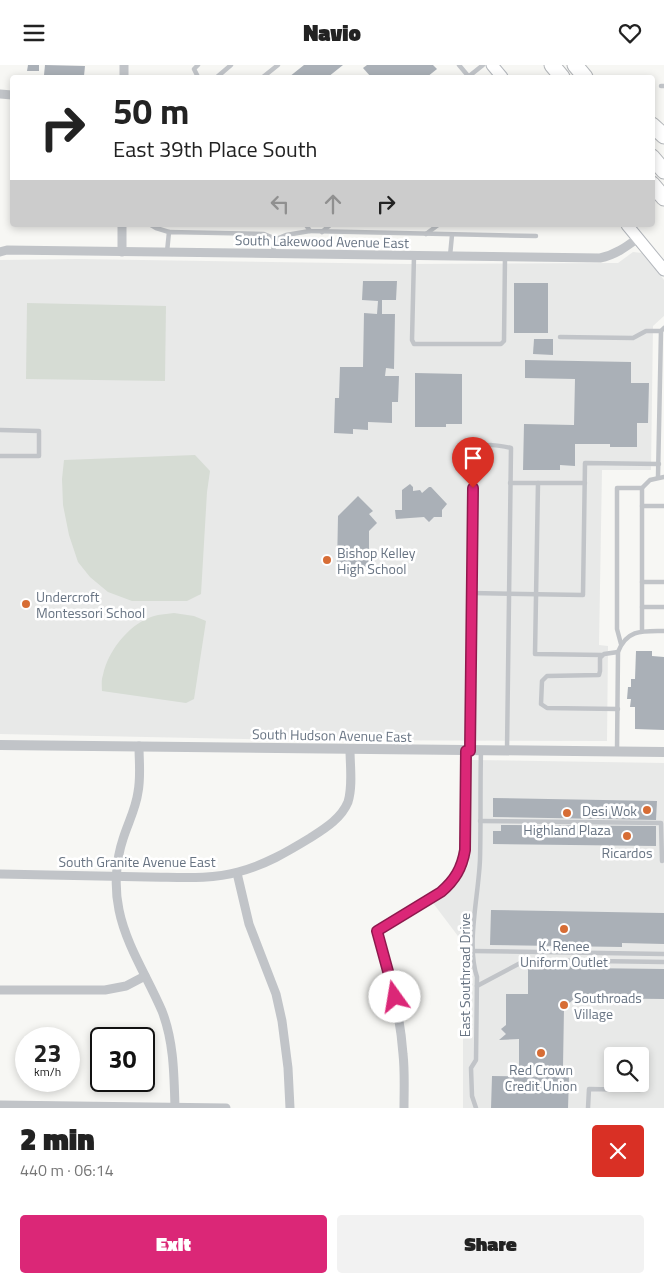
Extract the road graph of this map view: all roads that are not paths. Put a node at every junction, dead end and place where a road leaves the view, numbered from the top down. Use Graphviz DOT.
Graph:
graph roads {
  1 [pos="278,65"];
  2 [pos="458,65"];
  3 [pos="483,65"];
  4 [pos="492,65"];
  5 [pos="552,65"];
  6 [pos="266,75"];
  7 [pos="467,75"];
  8 [pos="471,75"];
  9 [pos="500,75"];
  10 [pos="560,75"];
  11 [pos="655,160"];
  12 [pos="664,171"];
  13 [pos="655,188"];
  14 [pos="664,198"];
  15 [pos="122,227"];
  16 [pos="155,227"];
  17 [pos="307,227"];
  18 [pos="328,227"];
  19 [pos="436,227"];
  20 [pos="629,227"];
  21 [pos="310,231"];
  22 [pos="168,232"];
  23 [pos="322,232"];
  24 [pos="426,235"];
  25 [pos="452,235"];
  26 [pos="536,236"];
  27 [pos="638,238"];
  28 [pos="276,239"];
  29 [pos="0,252"];
  30 [pos="122,252"];
  31 [pos="168,252"];
  32 [pos="272,254"];
  33 [pos="414,255"];
  34 [pos="450,256"];
  35 [pos="505,257"];
  36 [pos="664,270"];
  37 [pos="662,330"];
  38 [pos="560,337"];
  39 [pos="0,431"];
  40 [pos="0,456"];
  41 [pos="661,457"];
  42 [pos="659,464"];
  43 [pos="661,477"];
  44 [pos="510,483"];
  45 [pos="538,483"];
  46 [pos="585,483"];
  47 [pos="642,488"];
  48 [pos="642,506"];
  49 [pos="664,506"];
  50 [pos="642,582"];
  51 [pos="664,582"];
  52 [pos="471,593"];
  53 [pos="508,594"];
  54 [pos="536,594"];
  55 [pos="642,607"];
  56 [pos="664,607"];
  57 [pos="642,631"];
  58 [pos="664,631"];
  59 [pos="621,644"];
  60 [pos="618,652"];
  61 [pos="602,655"];
  62 [pos="618,709"];
  63 [pos="0,745"];
  64 [pos="139,746"];
  65 [pos="350,749"];
  66 [pos="468,751"];
  67 [pos="481,751"];
  68 [pos="507,751"];
  69 [pos="617,752"];
  70 [pos="664,752"];
  71 [pos="480,821"];
  72 [pos="662,861"];
  73 [pos="237,873"];
  74 [pos="0,874"];
  75 [pos="117,876"];
  76 [pos="473,951"];
  77 [pos="664,954"];
  78 [pos="664,962"];
  79 [pos="145,976"];
  80 [pos="476,986"];
  81 [pos="0,989"];
  82 [pos="604,1089"];
  83 [pos="0,1105"];
  84 [pos="175,1108"];
  85 [pos="226,1108"];
  86 [pos="290,1108"];
  87 [pos="404,1108"];
  88 [pos="476,1108"];
  89 [pos="588,1108"];
  1 -- 6 [label="lane"];
  2 -- 7 [label="lane"];
  3 -- 8 [label="lane"];
  4 -- 9 [label="main road"];
  5 -- 10 [label="highway"];
  11 -- 12 [label="highway"];
  13 -- 14 [label="highway"];
  15 -- 30 [label="street"];
  16 -- 22 [label="lane"];
  17 -- 21 [label="lane"];
  18 -- 23 [label="lane"];
  19 -- 24 [label="lane"];
  20 -- 27 [label="main road"];
  21 -- 23 [label="lane"];
  21 -- 28 [label="lane"];
  22 -- 28 [label="lane"];
  22 -- 31 [label="lane"];
  23 -- 24 [label="lane"];
  24 -- 25 [label="lane"];
  25 -- 26 [label="lane"];
  25 -- 34 [label="lane"];
  27 -- 35 [label="street, South Lakewood Avenue East"];
  27 -- 36 [label="main road"];
  28 -- 32 [label="lane"];
  29 -- 30 [label="street, South Lakewood Avenue East"];
  30 -- 31 [label="street, South Lakewood Avenue East"];
  31 -- 32 [label="street, South Lakewood Avenue East"];
  32 -- 33 [label="street, South Lakewood Avenue East"];
  33 -- 34 [label="street, South Lakewood Avenue East"];
  33 -- 35 [label="lane"];
  34 -- 35 [label="street, South Lakewood Avenue East"];
  37 -- 38 [label="lane"];
  37 -- 41 [label="lane"];
  39 -- 40 [label="lane"];
  41 -- 42 [label="lane"];
  42 -- 43 [label="lane"];
  42 -- 46 [label="lane"];
  43 -- 47 [label="lane"];
  44 -- 45 [label="lane"];
  44 -- 52 [label="lane"];
  44 -- 53 [label="lane"];
  45 -- 46 [label="lane"];
  45 -- 54 [label="lane"];
  46 -- 54 [label="lane"];
  47 -- 48 [label="lane"];
  47 -- 59 [label="lane"];
  48 -- 49 [label="lane"];
  48 -- 50 [label="lane"];
  50 -- 51 [label="lane"];
  50 -- 55 [label="lane"];
  52 -- 53 [label="lane"];
  52 -- 66 [label="lane"];
  53 -- 54 [label="lane"];
  53 -- 68 [label="lane"];
  54 -- 61 [label="lane"];
  55 -- 56 [label="lane"];
  55 -- 57 [label="lane"];
  57 -- 58 [label="lane"];
  57 -- 59 [label="lane"];
  59 -- 60 [label="lane"];
  60 -- 61 [label="lane"];
  60 -- 62 [label="lane"];
  61 -- 62 [label="lane"];
  62 -- 69 [label="lane"];
  63 -- 64 [label="street, South Hudson Avenue East"];
  64 -- 65 [label="street, South Hudson Avenue East"];
  64 -- 75 [label="street"];
  65 -- 66 [label="street, South Hudson Avenue East"];
  65 -- 73 [label="street, South Granite Avenue East"];
  66 -- 67 [label="street, South Hudson Avenue East"];
  66 -- 87 [label="street"];
  67 -- 68 [label="street, South Hudson Avenue East"];
  67 -- 71 [label="lane, East Southroad Drive"];
  68 -- 69 [label="street, South Hudson Avenue East"];
  69 -- 70 [label="street, South Hudson Avenue East"];
  71 -- 72 [label="lane"];
  71 -- 76 [label="lane, East Southroad Drive"];
  73 -- 75 [label="street, South Granite Avenue East"];
  73 -- 86 [label="street"];
  74 -- 75 [label="street, South Granite Avenue East"];
  75 -- 79 [label="street"];
  76 -- 77 [label="lane"];
  76 -- 80 [label="lane, East Southroad Drive"];
  78 -- 80 [label="lane"];
  79 -- 81 [label="street"];
  79 -- 84 [label="street"];
  80 -- 88 [label="lane, East Southroad Drive"];
  82 -- 89 [label="lane"];
  83 -- 84 [label="street"];
  84 -- 85 [label="street"];
}
